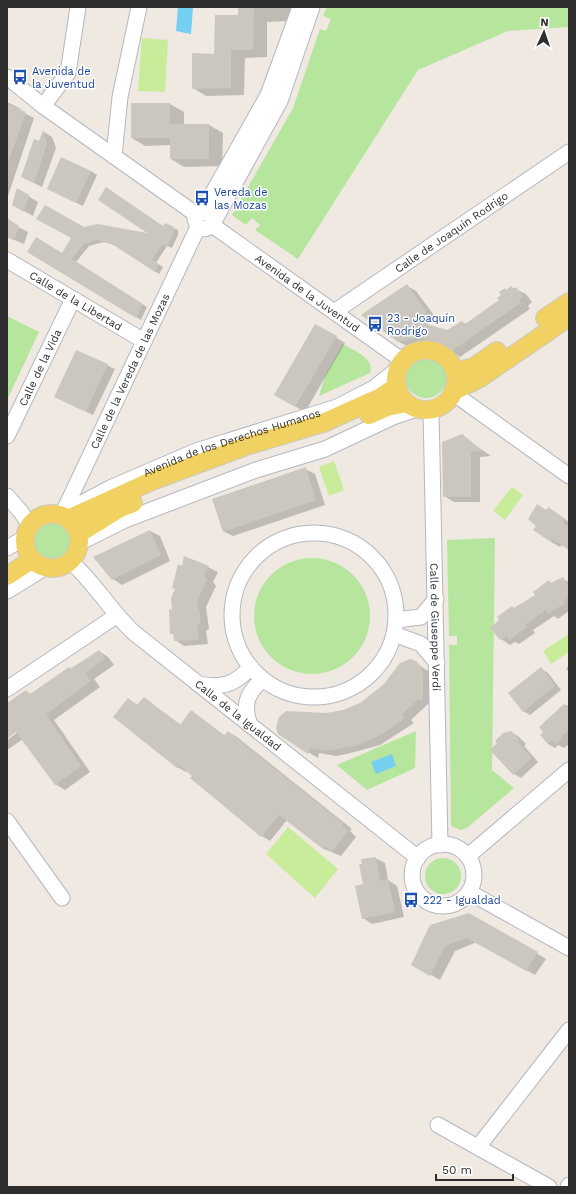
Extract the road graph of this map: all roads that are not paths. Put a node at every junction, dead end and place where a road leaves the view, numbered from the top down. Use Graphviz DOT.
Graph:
graph roads {
  1 [pos="78,7"];
  2 [pos="140,7"];
  3 [pos="300,7"];
  4 [pos="312,7"];
  5 [pos="7,77"];
  6 [pos="43,106"];
  7 [pos="569,152"];
  8 [pos="114,156"];
  9 [pos="204,220"];
  10 [pos="7,260"];
  11 [pos="72,300"];
  12 [pos="569,302"];
  13 [pos="334,312"];
  14 [pos="569,317"];
  15 [pos="144,341"];
  16 [pos="401,365"];
  17 [pos="455,372"];
  18 [pos="396,386"];
  19 [pos="454,392"];
  20 [pos="418,407"];
  21 [pos="7,436"];
  22 [pos="569,476"];
  23 [pos="7,496"];
  24 [pos="65,517"];
  25 [pos="79,538"];
  26 [pos="32,547"];
  27 [pos="7,548"];
  28 [pos="7,561"];
  29 [pos="70,561"];
  30 [pos="7,576"];
  31 [pos="7,591"];
  32 [pos="436,599"];
  33 [pos="116,616"];
  34 [pos="395,627"];
  35 [pos="437,663"];
  36 [pos="250,668"];
  37 [pos="262,680"];
  38 [pos="198,684"];
  39 [pos="7,690"];
  40 [pos="250,725"];
  41 [pos="569,770"];
  42 [pos="7,821"];
  43 [pos="440,845"];
  44 [pos="468,856"];
  45 [pos="418,858"];
  46 [pos="469,892"];
  47 [pos="62,898"];
  48 [pos="569,948"];
  49 [pos="569,1030"];
  50 [pos="438,1125"];
  51 [pos="478,1147"];
  52 [pos="549,1187"];
  1 -- 6 [label="street"];
  2 -- 8 [label="street"];
  3 -- 9 [label="street, Calle de la Vereda de las Mozas"];
  4 -- 9 [label="street, Calle de la Vereda de las Mozas"];
  5 -- 6 [label="street, Avenida de la Juventud"];
  6 -- 8 [label="street, Avenida de la Juventud"];
  7 -- 13 [label="street, Calle de Joaquín Rodrigo"];
  8 -- 9 [label="street, Avenida de la Juventud"];
  9 -- 13 [label="street, Avenida de la Juventud"];
  9 -- 15 [label="street, Calle de la Vereda de las Mozas"];
  10 -- 11 [label="street, Calle de la Libertad"];
  11 -- 15 [label="street, Calle de la Libertad"];
  11 -- 21 [label="street, Calle de la Vida"];
  12 -- 17 [label="main road"];
  13 -- 16 [label="street, Avenida de la Juventud"];
  14 -- 19 [label="main road"];
  15 -- 24 [label="street, Calle de la Vereda de las Mozas"];
  16 -- 17 [label="main road"];
  16 -- 18 [label="main road"];
  16 -- 24 [label="street, Avenida de los Derechos Humanos"];
  17 -- 19 [label="main road"];
  18 -- 20 [label="main road"];
  18 -- 24 [label="main road, Avenida de los Derechos Humanos"];
  19 -- 20 [label="main road"];
  19 -- 22 [label="street"];
  20 -- 25 [label="main road, Avenida de los Derechos Humanos"];
  20 -- 32 [label="street, Calle de Giuseppe Verdi"];
  23 -- 26 [label="street"];
  24 -- 25 [label="main road"];
  24 -- 26 [label="main road"];
  25 -- 29 [label="main road"];
  26 -- 27 [label="street"];
  26 -- 28 [label="main road"];
  26 -- 29 [label="main road"];
  26 -- 30 [label="main road"];
  26 -- 31 [label="street"];
  29 -- 33 [label="street, Calle de la Igualdad"];
  32 -- 34 [label="street"];
  32 -- 35 [label="street, Calle de Giuseppe Verdi"];
  33 -- 38 [label="street, Calle de la Igualdad"];
  33 -- 39 [label="street"];
  34 -- 35 [label="street"];
  34 -- 36 [label="street"];
  34 -- 37 [label="street"];
  35 -- 43 [label="street, Calle de Giuseppe Verdi"];
  36 -- 37 [label="street"];
  36 -- 38 [label="street"];
  37 -- 40 [label="street"];
  38 -- 40 [label="street, Calle de la Igualdad"];
  40 -- 45 [label="street, Calle de la Igualdad"];
  41 -- 44 [label="street"];
  42 -- 47 [label="street"];
  43 -- 44 [label="street"];
  43 -- 45 [label="street"];
  44 -- 46 [label="street"];
  45 -- 46 [label="street"];
  46 -- 48 [label="street"];
  49 -- 51 [label="street"];
  50 -- 51 [label="street"];
  51 -- 52 [label="street"];
}
